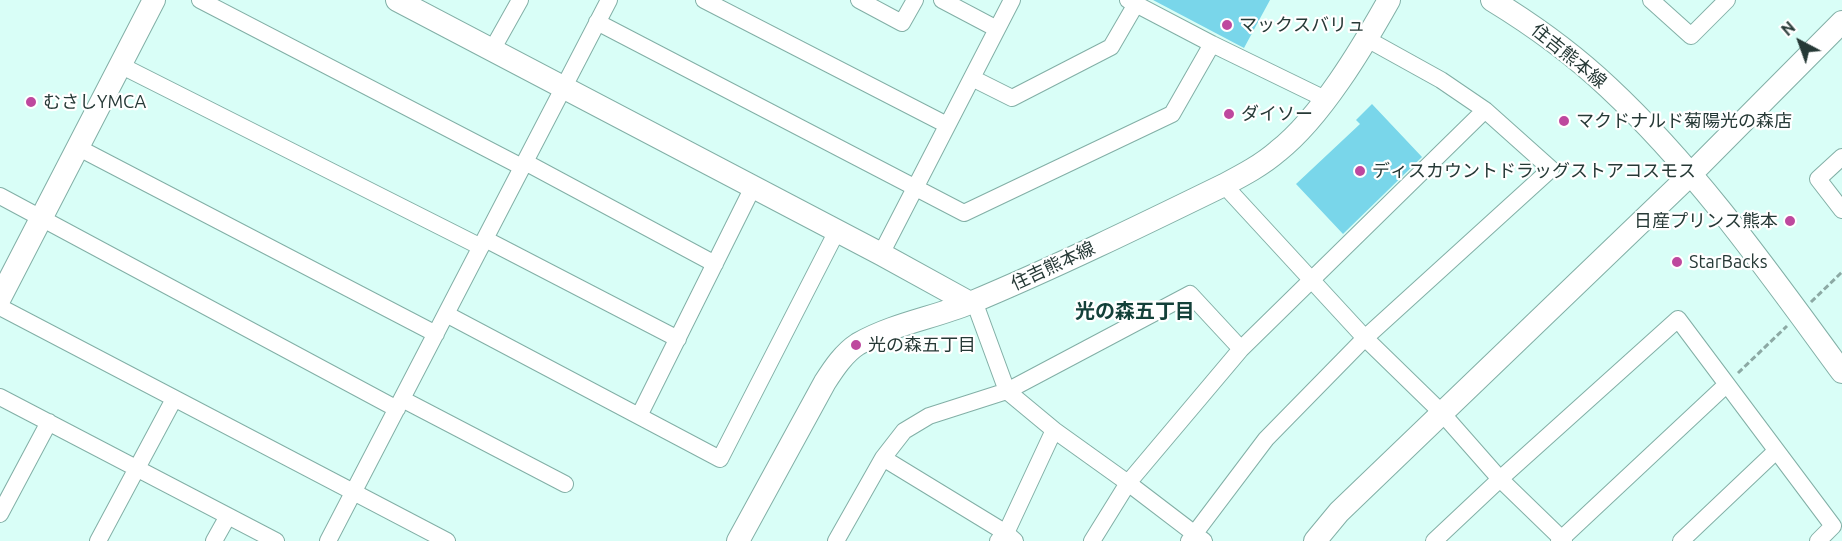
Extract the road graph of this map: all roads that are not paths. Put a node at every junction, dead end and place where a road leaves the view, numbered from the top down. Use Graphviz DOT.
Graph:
graph roads {
  1 [pos="154,0"];
  2 [pos="200,0"];
  3 [pos="397,0"];
  4 [pos="520,0"];
  5 [pos="609,0"];
  6 [pos="704,0"];
  7 [pos="860,0"];
  8 [pos="915,0"];
  9 [pos="942,0"];
  10 [pos="1012,0"];
  11 [pos="1389,0"];
  12 [pos="1492,0"];
  13 [pos="1651,0"];
  14 [pos="1726,0"];
  15 [pos="1132,2"];
  16 [pos="424,6"];
  17 [pos="597,22"];
  18 [pos="1842,22"];
  19 [pos="997,29"];
  20 [pos="1367,39"];
  21 [pos="1212,44"];
  22 [pos="492,50"];
  23 [pos="120,65"];
  24 [pos="972,78"];
  25 [pos="563,87"];
  26 [pos="1325,99"];
  27 [pos="1485,110"];
  28 [pos="947,125"];
  29 [pos="77,147"];
  30 [pos="1842,157"];
  31 [pos="523,165"];
  32 [pos="1691,174"];
  33 [pos="1224,185"];
  34 [pos="753,187"];
  35 [pos="915,188"];
  36 [pos="0,196"];
  37 [pos="1842,210"];
  38 [pos="42,218"];
  39 [pos="837,231"];
  40 [pos="483,243"];
  41 [pos="881,254"];
  42 [pos="715,264"];
  43 [pos="1310,279"];
  44 [pos="0,298"];
  45 [pos="972,302"];
  46 [pos="0,307"];
  47 [pos="446,314"];
  48 [pos="436,334"];
  49 [pos="1365,338"];
  50 [pos="678,339"];
  51 [pos="1241,349"];
  52 [pos="1842,372"];
  53 [pos="1726,385"];
  54 [pos="1007,390"];
  55 [pos="0,397"];
  56 [pos="174,399"];
  57 [pos="400,404"];
  58 [pos="1442,412"];
  59 [pos="639,416"];
  60 [pos="49,422"];
  61 [pos="1054,430"];
  62 [pos="1776,451"];
  63 [pos="883,458"];
  64 [pos="137,468"];
  65 [pos="1500,479"];
  66 [pos="1128,483"];
  67 [pos="565,484"];
  68 [pos="354,491"];
  69 [pos="0,514"];
  70 [pos="228,516"];
  71 [pos="1006,538"];
  72 [pos="1196,538"];
  73 [pos="1562,540"];
  74 [pos="98,541"];
  75 [pos="214,541"];
  76 [pos="276,541"];
  77 [pos="328,541"];
  78 [pos="447,541"];
  79 [pos="738,541"];
  80 [pos="836,541"];
  81 [pos="1092,541"];
  82 [pos="1315,541"];
  83 [pos="1434,541"];
  84 [pos="1681,541"];
  85 [pos="1818,541"];
  1 -- 23 [label="street"];
  2 -- 31 [label="street"];
  3 -- 16 [label="street"];
  4 -- 22 [label="street"];
  5 -- 17 [label="street"];
  6 -- 28 [label="street"];
  7 -- 8 [label="street"];
  9 -- 19 [label="street"];
  10 -- 19 [label="street"];
  11 -- 20 [label="street, 住吉熊本線"];
  12 -- 32 [label="street, 住吉熊本線"];
  13 -- 14 [label="street"];
  15 -- 21 [label="street"];
  15 -- 24 [label="street"];
  16 -- 22 [label="street"];
  17 -- 25 [label="street"];
  17 -- 35 [label="street"];
  18 -- 32 [label="street"];
  19 -- 24 [label="street"];
  20 -- 26 [label="street, 住吉熊本線"];
  20 -- 27 [label="street"];
  21 -- 26 [label="street"];
  21 -- 35 [label="street"];
  22 -- 25 [label="street"];
  23 -- 29 [label="street"];
  23 -- 40 [label="street"];
  24 -- 28 [label="street"];
  25 -- 31 [label="street"];
  25 -- 34 [label="street"];
  26 -- 33 [label="street, 住吉熊本線"];
  27 -- 43 [label="street"];
  27 -- 49 [label="street"];
  28 -- 35 [label="street"];
  29 -- 38 [label="street"];
  29 -- 48 [label="street"];
  30 -- 37 [label="street"];
  31 -- 40 [label="street"];
  31 -- 42 [label="street"];
  32 -- 52 [label="street, 住吉熊本線"];
  32 -- 58 [label="street"];
  33 -- 43 [label="street"];
  33 -- 45 [label="street, 住吉熊本線"];
  34 -- 39 [label="street"];
  34 -- 42 [label="street"];
  35 -- 41 [label="street"];
  36 -- 38 [label="street"];
  38 -- 44 [label="street"];
  38 -- 57 [label="street"];
  39 -- 41 [label="street"];
  39 -- 59 [label="street"];
  40 -- 47 [label="street"];
  40 -- 50 [label="street"];
  41 -- 45 [label="street"];
  42 -- 50 [label="street"];
  43 -- 49 [label="street"];
  43 -- 51 [label="street"];
  45 -- 54 [label="street"];
  45 -- 79 [label="street, 住吉熊本線"];
  46 -- 56 [label="street"];
  47 -- 48 [label="street"];
  47 -- 59 [label="street"];
  48 -- 57 [label="street"];
  49 -- 58 [label="street"];
  49 -- 72 [label="street"];
  50 -- 59 [label="street"];
  51 -- 54 [label="street"];
  51 -- 66 [label="street"];
  53 -- 62 [label="street"];
  53 -- 65 [label="street"];
  53 -- 73 [label="street"];
  54 -- 61 [label="street"];
  54 -- 63 [label="street"];
  55 -- 60 [label="street"];
  56 -- 64 [label="street"];
  56 -- 68 [label="street"];
  57 -- 67 [label="street"];
  57 -- 68 [label="street"];
  58 -- 65 [label="street"];
  58 -- 82 [label="street"];
  60 -- 64 [label="street"];
  60 -- 69 [label="street"];
  61 -- 66 [label="street"];
  61 -- 71 [label="street"];
  62 -- 84 [label="street"];
  62 -- 85 [label="street"];
  63 -- 71 [label="street"];
  63 -- 80 [label="street"];
  64 -- 70 [label="street"];
  64 -- 74 [label="street"];
  65 -- 73 [label="street"];
  65 -- 83 [label="street"];
  66 -- 72 [label="street"];
  66 -- 81 [label="street"];
  68 -- 77 [label="street"];
  68 -- 78 [label="street"];
  70 -- 75 [label="street"];
  70 -- 76 [label="street"];
}
